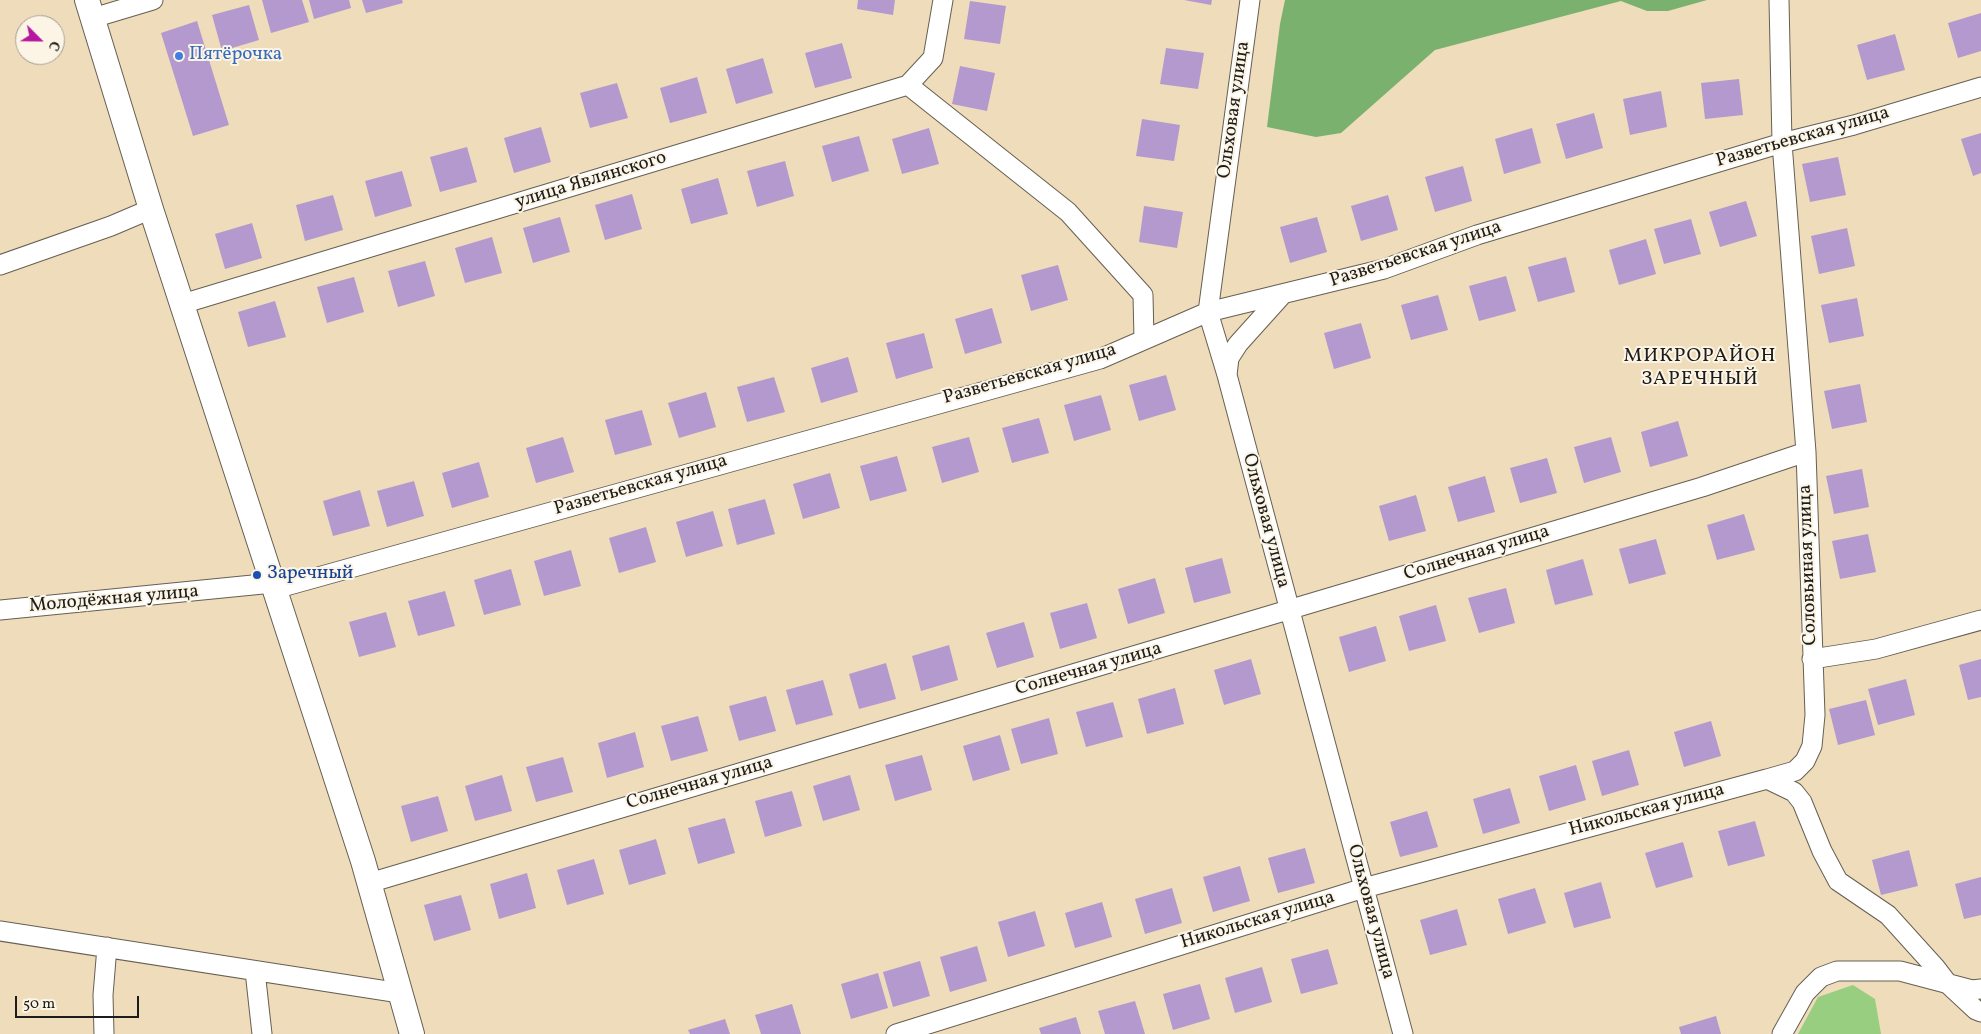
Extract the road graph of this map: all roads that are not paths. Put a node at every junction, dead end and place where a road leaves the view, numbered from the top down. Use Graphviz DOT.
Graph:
graph roads {
  1 [pos="153,0"];
  2 [pos="943,0"];
  3 [pos="1250,0"];
  4 [pos="1779,0"];
  5 [pos="90,9"];
  6 [pos="908,85"];
  7 [pos="1981,87"];
  8 [pos="1782,143"];
  9 [pos="151,209"];
  10 [pos="0,264"];
  11 [pos="1283,294"];
  12 [pos="182,304"];
  13 [pos="1208,312"];
  14 [pos="1144,338"];
  15 [pos="1227,374"];
  16 [pos="1806,452"];
  17 [pos="274,586"];
  18 [pos="228,588"];
  19 [pos="0,610"];
  20 [pos="1289,610"];
  21 [pos="1981,620"];
  22 [pos="1812,659"];
  23 [pos="1767,779"];
  24 [pos="369,883"];
  25 [pos="1364,888"];
  26 [pos="0,931"];
  27 [pos="107,948"];
  28 [pos="255,971"];
  29 [pos="1948,984"];
  30 [pos="1981,989"];
  31 [pos="400,994"];
  32 [pos="1981,1012"];
  33 [pos="104,1034"];
  34 [pos="262,1034"];
  35 [pos="412,1034"];
  36 [pos="896,1034"];
  37 [pos="1403,1034"];
  38 [pos="1782,1034"];
  1 -- 5 [label="street"];
  2 -- 6 [label="street"];
  3 -- 13 [label="street, Ольховая улица"];
  4 -- 8 [label="street, Соловьиная улица"];
  5 -- 9 [label="street"];
  6 -- 12 [label="street, улица Являнского"];
  6 -- 14 [label="street"];
  7 -- 8 [label="street, Разветьевская улица"];
  8 -- 11 [label="street, Разветьевская улица"];
  8 -- 16 [label="street, Соловьиная улица"];
  9 -- 10 [label="street"];
  9 -- 12 [label="street"];
  11 -- 13 [label="street, Разветьевская улица"];
  11 -- 15 [label="street"];
  12 -- 17 [label="street"];
  13 -- 14 [label="street, Разветьевская улица"];
  13 -- 15 [label="street, Ольховая улица"];
  14 -- 17 [label="street, Разветьевская улица"];
  15 -- 20 [label="street, Ольховая улица"];
  16 -- 20 [label="street, Солнечная улица"];
  16 -- 22 [label="street, Соловьиная улица"];
  17 -- 18 [label="street, Разветьевская улица"];
  17 -- 24 [label="street"];
  18 -- 19 [label="street, Молодёжная улица"];
  20 -- 24 [label="street, Солнечная улица"];
  20 -- 25 [label="street, Ольховая улица"];
  21 -- 22 [label="street"];
  22 -- 23 [label="street, Соловьиная улица"];
  23 -- 25 [label="street, Никольская улица"];
  23 -- 29 [label="street"];
  24 -- 31 [label="street"];
  25 -- 36 [label="street, Никольская улица"];
  25 -- 37 [label="street, Ольховая улица"];
  26 -- 27 [label="street"];
  27 -- 28 [label="street"];
  27 -- 33 [label="street"];
  28 -- 31 [label="street"];
  28 -- 34 [label="street"];
  29 -- 30 [label="street"];
  29 -- 32 [label="street"];
  29 -- 38 [label="street"];
  31 -- 35 [label="street"];
}
